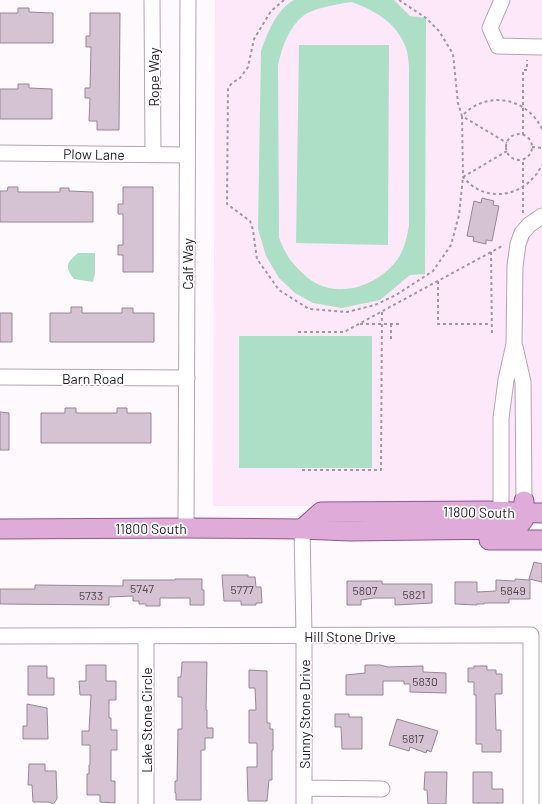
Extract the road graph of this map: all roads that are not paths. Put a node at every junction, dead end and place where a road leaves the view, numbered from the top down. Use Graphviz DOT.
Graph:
graph roads {
  1 [pos="152,0"];
  2 [pos="188,0"];
  3 [pos="502,0"];
  4 [pos="542,47"];
  5 [pos="0,153"];
  6 [pos="153,154"];
  7 [pos="187,155"];
  8 [pos="542,216"];
  9 [pos="514,344"];
  10 [pos="0,377"];
  11 [pos="187,378"];
  12 [pos="494,506"];
  13 [pos="530,509"];
  14 [pos="186,528"];
  15 [pos="0,529"];
  16 [pos="302,529"];
  17 [pos="542,540"];
  18 [pos="0,636"];
  19 [pos="146,636"];
  20 [pos="304,636"];
  21 [pos="304,788"];
  22 [pos="382,788"];
  23 [pos="146,804"];
  24 [pos="304,804"];
  25 [pos="531,804"];
  1 -- 6 [label="street, Rope Way"];
  2 -- 7 [label="street, Calf Way"];
  3 -- 4 [label="street"];
  5 -- 6 [label="street, Plow Lane"];
  6 -- 7 [label="street, Plow Lane"];
  7 -- 11 [label="street, Calf Way"];
  8 -- 9 [label="street"];
  9 -- 12 [label="street"];
  9 -- 13 [label="street"];
  10 -- 11 [label="street, Barn Road"];
  11 -- 14 [label="street, Calf Way"];
  12 -- 13 [label="main road, 11800 South"];
  12 -- 16 [label="main road, 11800 South"];
  13 -- 16 [label="main road"];
  14 -- 15 [label="main road, 11800 South"];
  14 -- 16 [label="main road, 11800 South"];
  16 -- 17 [label="main road, 11800 South"];
  16 -- 20 [label="street, Sunny Stone Drive"];
  18 -- 19 [label="street, Hill Stone Drive"];
  19 -- 20 [label="street, Hill Stone Drive"];
  19 -- 23 [label="street, Lake Stone Circle"];
  20 -- 21 [label="street, Sunny Stone Drive"];
  20 -- 25 [label="street, Hill Stone Drive"];
  21 -- 22 [label="street"];
  21 -- 24 [label="street, Sunny Stone Drive"];
}
